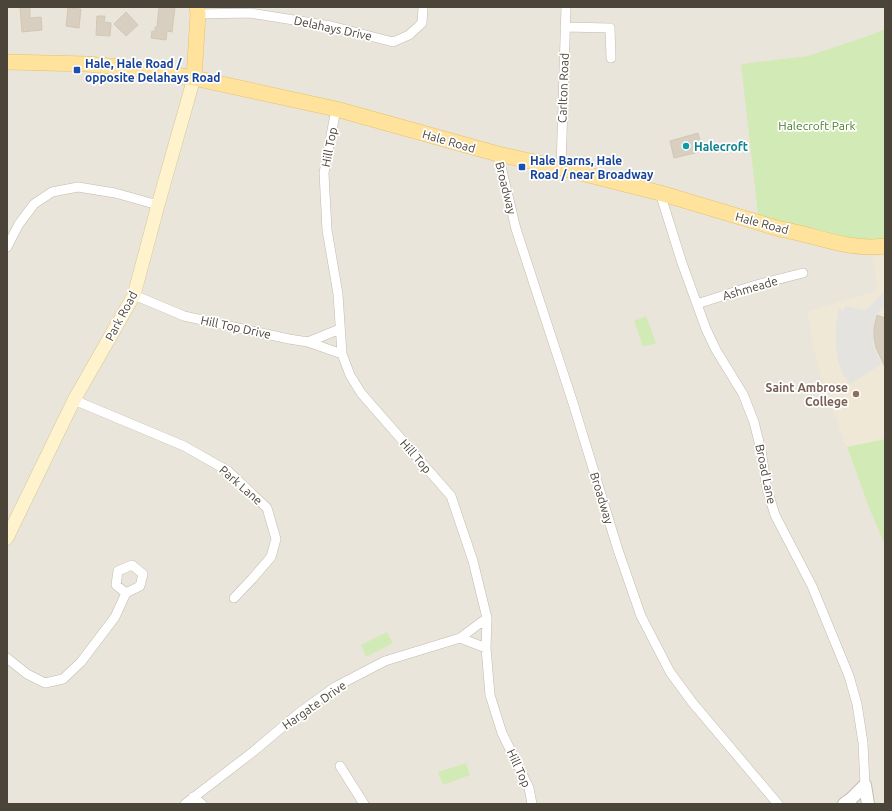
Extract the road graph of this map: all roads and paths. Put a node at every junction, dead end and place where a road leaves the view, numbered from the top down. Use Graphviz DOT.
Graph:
graph roads {
  1 [pos="423,7"];
  2 [pos="566,7"];
  3 [pos="198,11"];
  4 [pos="565,27"];
  5 [pos="611,58"];
  6 [pos="7,62"];
  7 [pos="194,78"];
  8 [pos="336,109"];
  9 [pos="498,154"];
  10 [pos="561,168"];
  11 [pos="660,193"];
  12 [pos="158,205"];
  13 [pos="885,246"];
  14 [pos="7,247"];
  15 [pos="803,273"];
  16 [pos="134,295"];
  17 [pos="697,304"];
  18 [pos="340,329"];
  19 [pos="308,342"];
  20 [pos="342,354"];
  21 [pos="74,400"];
  22 [pos="7,538"];
  23 [pos="126,593"];
  24 [pos="234,598"];
  25 [pos="487,618"];
  26 [pos="460,638"];
  27 [pos="486,648"];
  28 [pos="7,658"];
  29 [pos="340,766"];
  30 [pos="865,786"];
  31 [pos="193,797"];
  32 [pos="185,804"];
  33 [pos="202,804"];
  34 [pos="364,804"];
  35 [pos="532,804"];
  36 [pos="778,804"];
  37 [pos="844,804"];
  38 [pos="868,804"];
  1 -- 3 [label="street, Delahays Drive"];
  2 -- 4 [label="street, Carlton Road"];
  3 -- 7 [label="main road"];
  4 -- 5 [label="street"];
  4 -- 10 [label="street, Carlton Road"];
  6 -- 7 [label="main road, Hale Road"];
  7 -- 8 [label="main road, Hale Road"];
  7 -- 12 [label="main road, Park Road"];
  8 -- 9 [label="main road, Hale Road"];
  8 -- 18 [label="street, Hill Top"];
  9 -- 10 [label="main road, Hale Road"];
  9 -- 36 [label="street, Broadway"];
  10 -- 11 [label="main road, Hale Road"];
  11 -- 13 [label="main road, Hale Road"];
  11 -- 17 [label="street, Broad Lane"];
  12 -- 14 [label="street"];
  12 -- 16 [label="main road, Park Road"];
  15 -- 17 [label="street, Ashmeade"];
  16 -- 19 [label="street, Hill Top Drive"];
  16 -- 21 [label="main road, Park Road"];
  17 -- 30 [label="street, Broad Lane"];
  18 -- 19 [label="street"];
  18 -- 20 [label="street, Hill Top"];
  19 -- 20 [label="street, Hill Top Drive"];
  20 -- 25 [label="street, Hill Top"];
  21 -- 22 [label="main road, Park Road"];
  21 -- 24 [label="street, Park Lane"];
  23 -- 28 [label="street"];
  25 -- 26 [label="street, Hargate Drive"];
  25 -- 27 [label="street, Hill Top"];
  26 -- 27 [label="street"];
  26 -- 31 [label="street, Hargate Drive"];
  27 -- 35 [label="street, Hill Top"];
  29 -- 34 [label="street"];
  30 -- 37 [label="street"];
  30 -- 38 [label="street, Broad Lane"];
  31 -- 32 [label="street, Hargate Drive"];
  31 -- 33 [label="street"];
}
